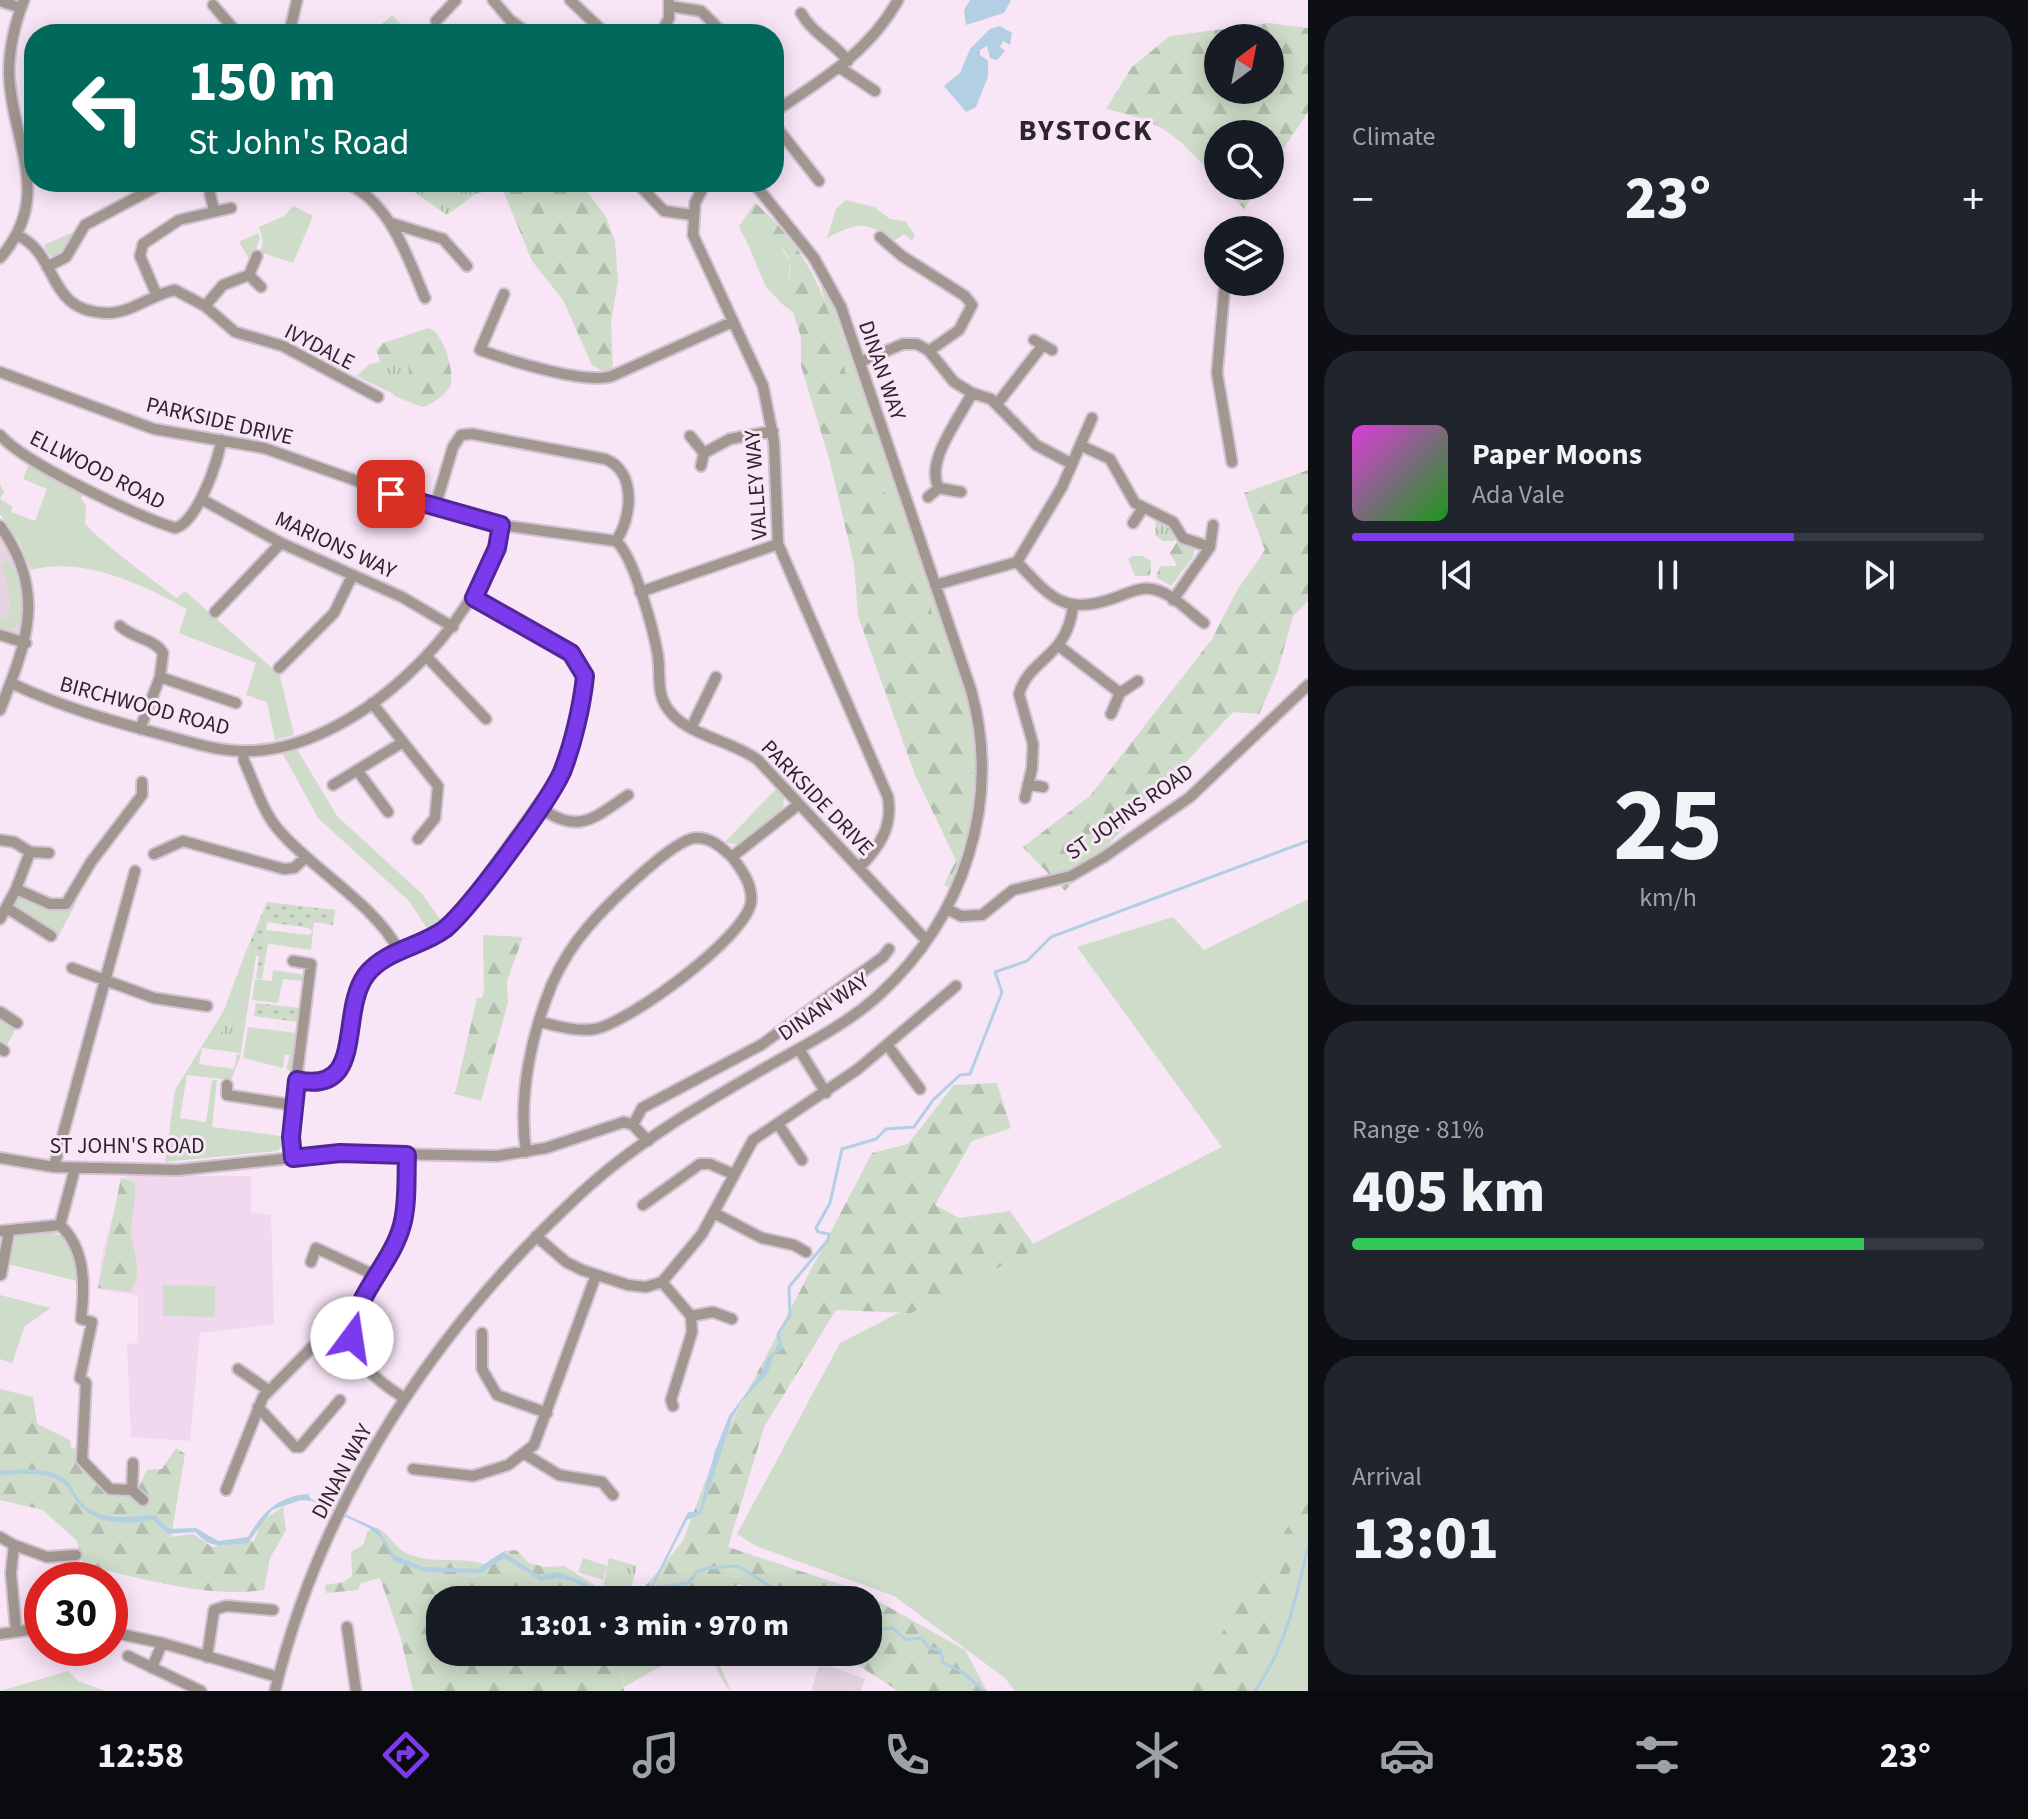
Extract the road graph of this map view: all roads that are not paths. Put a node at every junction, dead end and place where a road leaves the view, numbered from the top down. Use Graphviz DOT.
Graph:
graph roads {
  1 [pos="297,0"];
  2 [pos="456,0"];
  3 [pos="493,0"];
  4 [pos="570,0"];
  5 [pos="898,0"];
  6 [pos="0,1"];
  7 [pos="669,3"];
  8 [pos="22,4"];
  9 [pos="213,5"];
  10 [pos="801,10"];
  11 [pos="436,21"];
  12 [pos="229,24"];
  13 [pos="291,24"];
  14 [pos="514,24"];
  15 [pos="595,24"];
  16 [pos="664,24"];
  17 [pos="714,24"];
  18 [pos="844,64"];
  19 [pos="875,91"];
  20 [pos="6,96"];
  21 [pos="784,105"];
  22 [pos="784,134"];
  23 [pos="24,156"];
  24 [pos="819,181"];
  25 [pos="29,192"];
  26 [pos="146,192"];
  27 [pos="360,192"];
  28 [pos="646,192"];
  29 [pos="702,192"];
  30 [pos="761,192"];
  31 [pos="210,194"];
  32 [pos="231,208"];
  33 [pos="214,210"];
  34 [pos="692,215"];
  35 [pos="391,223"];
  36 [pos="17,235"];
  37 [pos="880,237"];
  38 [pos="126,245"];
  39 [pos="139,250"];
  40 [pos="257,256"];
  41 [pos="0,258"];
  42 [pos="467,266"];
  43 [pos="47,267"];
  44 [pos="249,275"];
  45 [pos="261,287"];
  46 [pos="504,294"];
  47 [pos="157,296"];
  48 [pos="1224,296"];
  49 [pos="425,298"];
  50 [pos="205,306"];
  51 [pos="732,322"];
  52 [pos="1043,345"];
  53 [pos="480,350"];
  54 [pos="929,351"];
  55 [pos="476,362"];
  56 [pos="860,362"];
  57 [pos="0,372"];
  58 [pos="972,393"];
  59 [pos="378,397"];
  60 [pos="997,404"];
  61 [pos="1092,418"];
  62 [pos="773,431"];
  63 [pos="0,435"];
  64 [pos="690,436"];
  65 [pos="221,440"];
  66 [pos="1080,445"];
  67 [pos="704,453"];
  68 [pos="1232,462"];
  69 [pos="1072,464"];
  70 [pos="701,466"];
  71 [pos="939,488"];
  72 [pos="961,492"];
  73 [pos="928,497"];
  74 [pos="201,499"];
  75 [pos="435,507"];
  76 [pos="1143,508"];
  77 [pos="1133,523"];
  78 [pos="501,525"];
  79 [pos="1213,525"];
  80 [pos="0,526"];
  81 [pos="616,541"];
  82 [pos="281,543"];
  83 [pos="778,544"];
  84 [pos="1210,547"];
  85 [pos="1017,562"];
  86 [pos="352,576"];
  87 [pos="935,585"];
  88 [pos="640,592"];
  89 [pos="474,598"];
  90 [pos="1173,600"];
  91 [pos="1073,607"];
  92 [pos="215,612"];
  93 [pos="1204,623"];
  94 [pos="120,626"];
  95 [pos="453,627"];
  96 [pos="0,635"];
  97 [pos="26,643"];
  98 [pos="1059,646"];
  99 [pos="426,656"];
  100 [pos="279,668"];
  101 [pos="160,677"];
  102 [pos="716,677"];
  103 [pos="1138,681"];
  104 [pos="11,683"];
  105 [pos="1308,685"];
  106 [pos="1120,693"];
  107 [pos="236,703"];
  108 [pos="372,703"];
  109 [pos="0,710"];
  110 [pos="1111,714"];
  111 [pos="486,719"];
  112 [pos="691,728"];
  113 [pos="140,729"];
  114 [pos="403,742"];
  115 [pos="243,751"];
  116 [pos="357,770"];
  117 [pos="142,782"];
  118 [pos="1028,784"];
  119 [pos="333,785"];
  120 [pos="1043,787"];
  121 [pos="628,795"];
  122 [pos="1025,798"];
  123 [pos="799,804"];
  124 [pos="539,807"];
  125 [pos="388,812"];
  126 [pos="418,839"];
  127 [pos="0,840"];
  128 [pos="30,852"];
  129 [pos="49,853"];
  130 [pos="154,854"];
  131 [pos="732,857"];
  132 [pos="305,858"];
  133 [pos="859,868"];
  134 [pos="135,871"];
  135 [pos="16,889"];
  136 [pos="7,908"];
  137 [pos="947,909"];
  138 [pos="0,919"];
  139 [pos="51,936"];
  140 [pos="926,940"];
  141 [pos="889,949"];
  142 [pos="399,951"];
  143 [pos="293,961"];
  144 [pos="72,968"];
  145 [pos="105,982"];
  146 [pos="957,986"];
  147 [pos="207,1006"];
  148 [pos="0,1012"];
  149 [pos="540,1022"];
  150 [pos="17,1023"];
  151 [pos="888,1046"];
  152 [pos="799,1049"];
  153 [pos="297,1080"];
  154 [pos="227,1085"];
  155 [pos="920,1089"];
  156 [pos="826,1093"];
  157 [pos="293,1105"];
  158 [pos="778,1124"];
  159 [pos="633,1125"];
  160 [pos="648,1141"];
  161 [pos="526,1152"];
  162 [pos="407,1155"];
  163 [pos="795,1157"];
  164 [pos="0,1158"];
  165 [pos="293,1158"];
  166 [pos="54,1167"];
  167 [pos="75,1168"];
  168 [pos="733,1174"];
  169 [pos="643,1205"];
  170 [pos="714,1213"];
  171 [pos="60,1225"];
  172 [pos="4,1232"];
  173 [pos="536,1236"];
  174 [pos="806,1252"];
  175 [pos="311,1262"];
  176 [pos="1,1275"];
  177 [pos="596,1275"];
  178 [pos="377,1276"];
  179 [pos="662,1282"];
  180 [pos="691,1316"];
  181 [pos="732,1319"];
  182 [pos="352,1329"];
  183 [pos="482,1333"];
  184 [pos="238,1369"];
  185 [pos="268,1390"];
  186 [pos="404,1398"];
  187 [pos="340,1400"];
  188 [pos="673,1406"];
  189 [pos="258,1407"];
  190 [pos="547,1413"];
  191 [pos="525,1454"];
  192 [pos="133,1463"];
  193 [pos="413,1469"];
  194 [pos="132,1490"];
  195 [pos="226,1490"];
  196 [pos="613,1495"];
  197 [pos="143,1500"];
  198 [pos="0,1537"];
  199 [pos="14,1545"];
  200 [pos="76,1555"];
  201 [pos="13,1592"];
  202 [pos="0,1593"];
  203 [pos="273,1610"];
  204 [pos="347,1627"];
  205 [pos="24,1630"];
  206 [pos="16,1631"];
  207 [pos="0,1634"];
  208 [pos="128,1636"];
  209 [pos="162,1643"];
  210 [pos="128,1656"];
  211 [pos="207,1657"];
  212 [pos="152,1668"];
  213 [pos="278,1677"];
  214 [pos="201,1691"];
  215 [pos="275,1691"];
  216 [pos="356,1691"];
  1 -- 13 [label="street"];
  2 -- 11 [label="street"];
  3 -- 14 [label="street"];
  4 -- 15 [label="street"];
  5 -- 18 [label="street"];
  6 -- 8 [label="street"];
  7 -- 16 [label="street"];
  7 -- 17 [label="street"];
  8 -- 20 [label="street"];
  9 -- 12 [label="street"];
  10 -- 18 [label="street"];
  18 -- 19 [label="street"];
  18 -- 21 [label="street"];
  20 -- 23 [label="street"];
  22 -- 24 [label="street"];
  25 -- 36 [label="street"];
  26 -- 43 [label="street"];
  27 -- 35 [label="street"];
  28 -- 34 [label="street"];
  29 -- 34 [label="street"];
  30 -- 56 [label="street, DINAN WAY"];
  31 -- 33 [label="street"];
  32 -- 33 [label="street"];
  33 -- 39 [label="street"];
  34 -- 51 [label="street, VALLEY WAY"];
  35 -- 42 [label="street"];
  35 -- 49 [label="street"];
  36 -- 41 [label="street"];
  36 -- 43 [label="street, IVYDALE"];
  37 -- 54 [label="street"];
  38 -- 39 [label="street"];
  39 -- 47 [label="street"];
  40 -- 44 [label="street"];
  43 -- 47 [label="street, IVYDALE"];
  44 -- 45 [label="street"];
  44 -- 50 [label="street"];
  46 -- 53 [label="street"];
  47 -- 50 [label="street, IVYDALE"];
  48 -- 68 [label="street"];
  50 -- 59 [label="street, IVYDALE"];
  51 -- 53 [label="street"];
  51 -- 62 [label="street, VALLEY WAY"];
  52 -- 60 [label="street"];
  53 -- 55 [label="street"];
  54 -- 56 [label="street"];
  54 -- 58 [label="street"];
  56 -- 87 [label="street, DINAN WAY"];
  57 -- 65 [label="street, PARKSIDE DRIVE"];
  58 -- 60 [label="street"];
  58 -- 71 [label="street"];
  60 -- 69 [label="street"];
  61 -- 66 [label="street"];
  62 -- 67 [label="street"];
  62 -- 83 [label="street, VALLEY WAY"];
  63 -- 74 [label="street, ELLWOOD ROAD"];
  64 -- 67 [label="street"];
  65 -- 74 [label="street, ELLWOOD ROAD"];
  65 -- 75 [label="street, PARKSIDE DRIVE"];
  66 -- 69 [label="street"];
  66 -- 76 [label="street"];
  67 -- 70 [label="street"];
  69 -- 85 [label="street"];
  71 -- 72 [label="street"];
  71 -- 73 [label="street"];
  74 -- 82 [label="street, MARIONS WAY"];
  75 -- 78 [label="street, PARKSIDE DRIVE"];
  75 -- 81 [label="street"];
  76 -- 77 [label="street"];
  76 -- 84 [label="street"];
  78 -- 81 [label="street, PARKSIDE DRIVE"];
  78 -- 89 [label="street, BIRCHWOOD ROAD"];
  79 -- 84 [label="street"];
  80 -- 97 [label="street"];
  81 -- 88 [label="street, PARKSIDE DRIVE"];
  82 -- 86 [label="street, MARIONS WAY"];
  82 -- 92 [label="street"];
  83 -- 88 [label="street"];
  83 -- 133 [label="street, VALLEY WAY"];
  84 -- 90 [label="street"];
  85 -- 87 [label="street"];
  85 -- 91 [label="street"];
  86 -- 95 [label="street, MARIONS WAY"];
  86 -- 100 [label="street"];
  87 -- 137 [label="street, DINAN WAY"];
  88 -- 112 [label="street, PARKSIDE DRIVE"];
  89 -- 95 [label="street, BIRCHWOOD ROAD"];
  89 -- 124 [label="street"];
  90 -- 91 [label="street"];
  90 -- 93 [label="street"];
  91 -- 98 [label="street"];
  94 -- 101 [label="street"];
  95 -- 99 [label="street, BIRCHWOOD ROAD"];
  96 -- 97 [label="street"];
  97 -- 104 [label="street"];
  98 -- 106 [label="street"];
  98 -- 118 [label="street"];
  99 -- 108 [label="street, BIRCHWOOD ROAD"];
  99 -- 111 [label="street"];
  101 -- 107 [label="street"];
  101 -- 113 [label="street"];
  102 -- 112 [label="street"];
  103 -- 106 [label="street"];
  104 -- 109 [label="street"];
  104 -- 113 [label="street, BIRCHWOOD ROAD"];
  105 -- 137 [label="street, ST JOHNS ROAD"];
  106 -- 110 [label="street"];
  108 -- 114 [label="street"];
  108 -- 115 [label="street, BIRCHWOOD ROAD"];
  112 -- 123 [label="street, PARKSIDE DRIVE"];
  113 -- 115 [label="street, BIRCHWOOD ROAD"];
  114 -- 116 [label="street"];
  114 -- 126 [label="street"];
  115 -- 132 [label="street"];
  116 -- 119 [label="street"];
  116 -- 125 [label="street"];
  117 -- 135 [label="street"];
  118 -- 120 [label="street"];
  118 -- 122 [label="street"];
  121 -- 124 [label="street"];
  123 -- 131 [label="street"];
  123 -- 133 [label="street, PARKSIDE DRIVE"];
  124 -- 142 [label="street"];
  127 -- 128 [label="street"];
  128 -- 129 [label="street"];
  128 -- 135 [label="street"];
  130 -- 132 [label="street"];
  131 -- 149 [label="street"];
  131 -- 149 [label="street"];
  132 -- 142 [label="street"];
  133 -- 140 [label="street, PARKSIDE DRIVE"];
  134 -- 145 [label="street"];
  135 -- 136 [label="street"];
  136 -- 138 [label="street"];
  136 -- 139 [label="street"];
  137 -- 140 [label="street, DINAN WAY"];
  140 -- 152 [label="street, DINAN WAY"];
  141 -- 159 [label="street"];
  142 -- 153 [label="street"];
  143 -- 153 [label="street"];
  144 -- 145 [label="street"];
  145 -- 147 [label="street"];
  145 -- 166 [label="street"];
  146 -- 151 [label="street"];
  148 -- 150 [label="street"];
  149 -- 161 [label="street"];
  151 -- 155 [label="street"];
  151 -- 156 [label="street"];
  152 -- 156 [label="street"];
  152 -- 160 [label="street, DINAN WAY"];
  153 -- 157 [label="street"];
  154 -- 157 [label="street"];
  156 -- 158 [label="street"];
  157 -- 165 [label="street"];
  158 -- 163 [label="street"];
  158 -- 168 [label="street"];
  159 -- 160 [label="street"];
  159 -- 161 [label="street, ST JOHN'S ROAD"];
  160 -- 173 [label="street, DINAN WAY"];
  161 -- 162 [label="street, ST JOHN'S ROAD"];
  162 -- 165 [label="street, ST JOHN'S ROAD"];
  162 -- 178 [label="street"];
  164 -- 166 [label="street, ST JOHN'S ROAD"];
  165 -- 167 [label="street, ST JOHN'S ROAD"];
  166 -- 167 [label="street, ST JOHN'S ROAD"];
  167 -- 171 [label="street"];
  168 -- 169 [label="street"];
  168 -- 170 [label="street"];
  170 -- 174 [label="street"];
  170 -- 179 [label="street"];
  171 -- 172 [label="street"];
  171 -- 194 [label="street"];
  172 -- 176 [label="street"];
  173 -- 177 [label="street"];
  173 -- 186 [label="street, DINAN WAY"];
  175 -- 178 [label="street"];
  177 -- 179 [label="street"];
  177 -- 190 [label="street"];
  178 -- 182 [label="street"];
  179 -- 180 [label="street"];
  180 -- 181 [label="street"];
  180 -- 188 [label="street"];
  182 -- 185 [label="street"];
  182 -- 186 [label="street"];
  183 -- 190 [label="street"];
  184 -- 185 [label="street"];
  185 -- 189 [label="street"];
  186 -- 213 [label="street, DINAN WAY"];
  187 -- 189 [label="street"];
  189 -- 195 [label="street"];
  190 -- 191 [label="street"];
  191 -- 193 [label="street"];
  191 -- 196 [label="street"];
  192 -- 194 [label="street"];
  194 -- 197 [label="street"];
  198 -- 199 [label="street"];
  199 -- 200 [label="street"];
  199 -- 201 [label="street"];
  201 -- 202 [label="street"];
  201 -- 206 [label="street"];
  203 -- 211 [label="street"];
  204 -- 216 [label="street"];
  205 -- 206 [label="street"];
  206 -- 207 [label="street"];
  208 -- 209 [label="street"];
  209 -- 211 [label="street"];
  209 -- 212 [label="street"];
  210 -- 212 [label="street"];
  211 -- 213 [label="street"];
  212 -- 214 [label="street"];
  213 -- 215 [label="street, DINAN WAY"];
}
